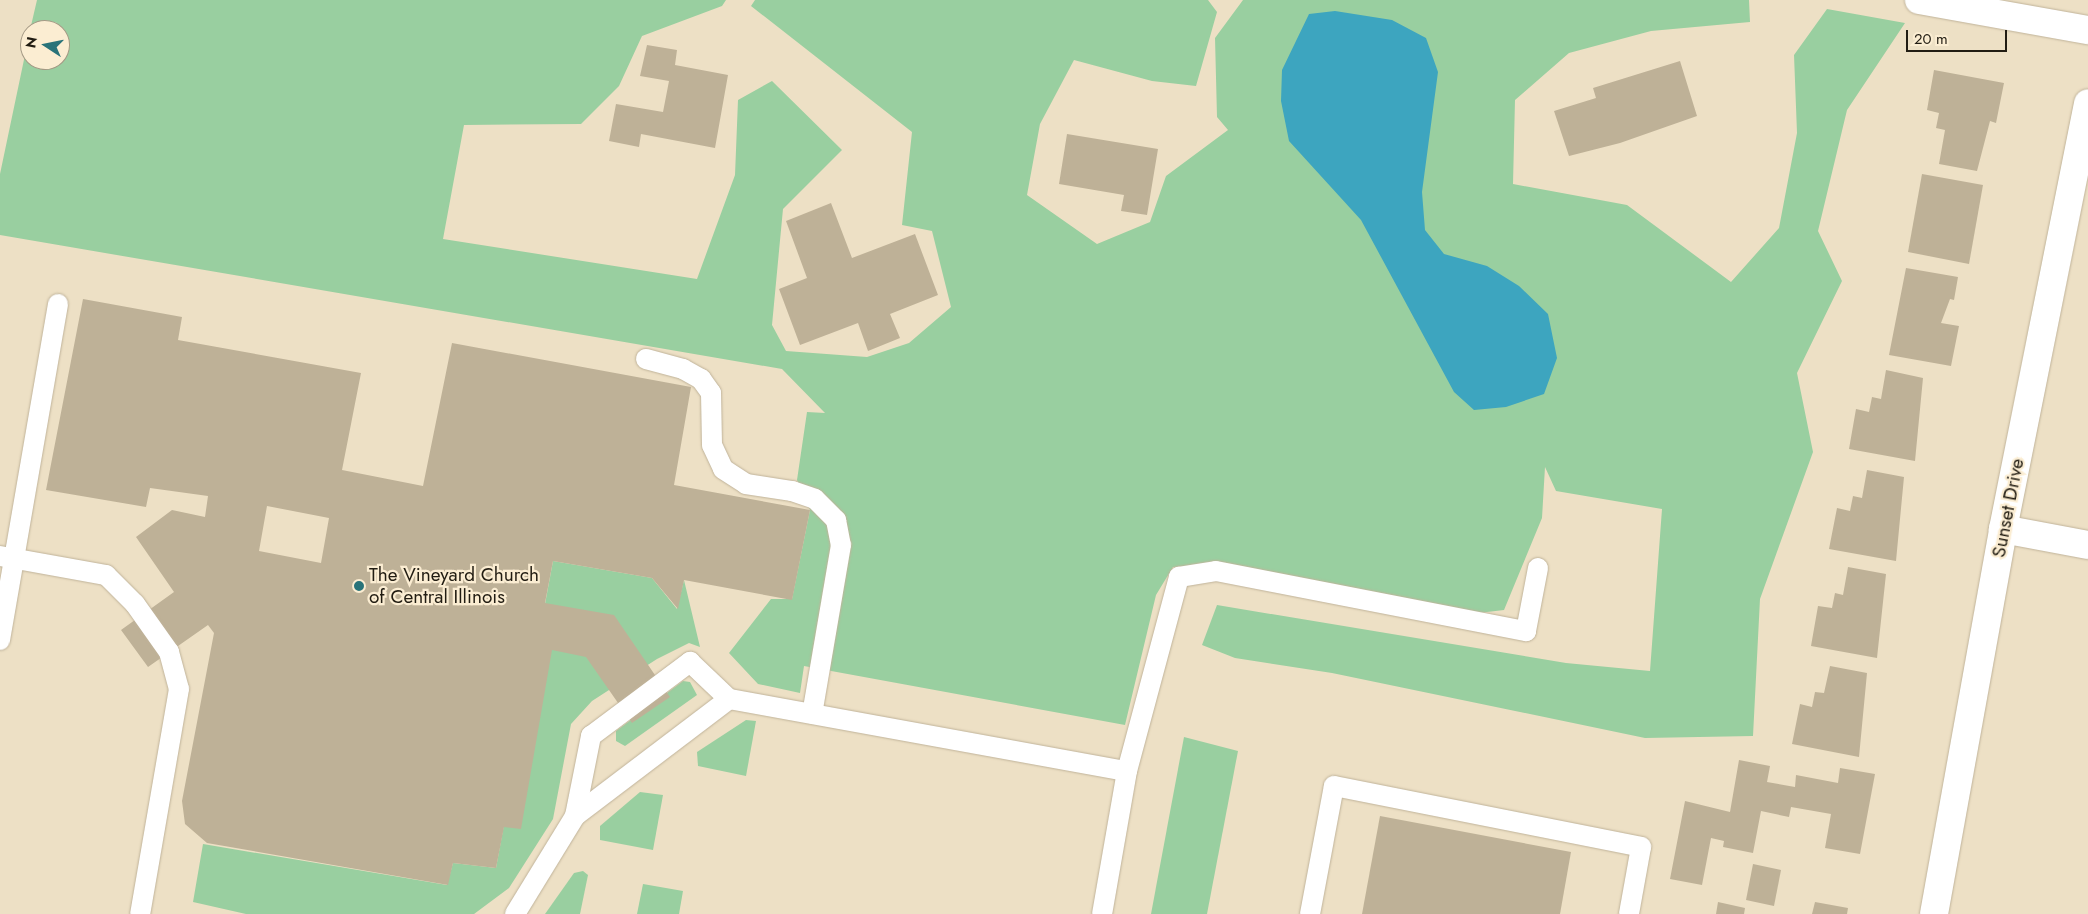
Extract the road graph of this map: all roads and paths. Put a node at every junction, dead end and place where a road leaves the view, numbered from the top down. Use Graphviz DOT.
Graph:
graph roads {
  1 [pos="1919,0"];
  2 [pos="2088,30"];
  3 [pos="2088,103"];
  4 [pos="58,304"];
  5 [pos="646,359"];
  6 [pos="2003,529"];
  7 [pos="2088,545"];
  8 [pos="7,558"];
  9 [pos="1538,568"];
  10 [pos="0,640"];
  11 [pos="729,699"];
  12 [pos="812,714"];
  13 [pos="1127,771"];
  14 [pos="574,816"];
  15 [pos="140,914"];
  16 [pos="515,914"];
  17 [pos="1102,914"];
  18 [pos="1310,914"];
  19 [pos="1629,914"];
  20 [pos="1934,914"];
  1 -- 2 [label="street"];
  3 -- 6 [label="street, Sunset Drive"];
  4 -- 8 [label="lane"];
  5 -- 12 [label="lane"];
  6 -- 7 [label="street"];
  6 -- 20 [label="street, Sunset Drive"];
  8 -- 10 [label="lane"];
  8 -- 15 [label="lane"];
  9 -- 13 [label="lane"];
  11 -- 12 [label="lane"];
  11 -- 14 [label="lane"];
  11 -- 14 [label="lane"];
  12 -- 13 [label="lane"];
  13 -- 17 [label="lane"];
  14 -- 16 [label="lane"];
  18 -- 19 [label="lane"];
}
